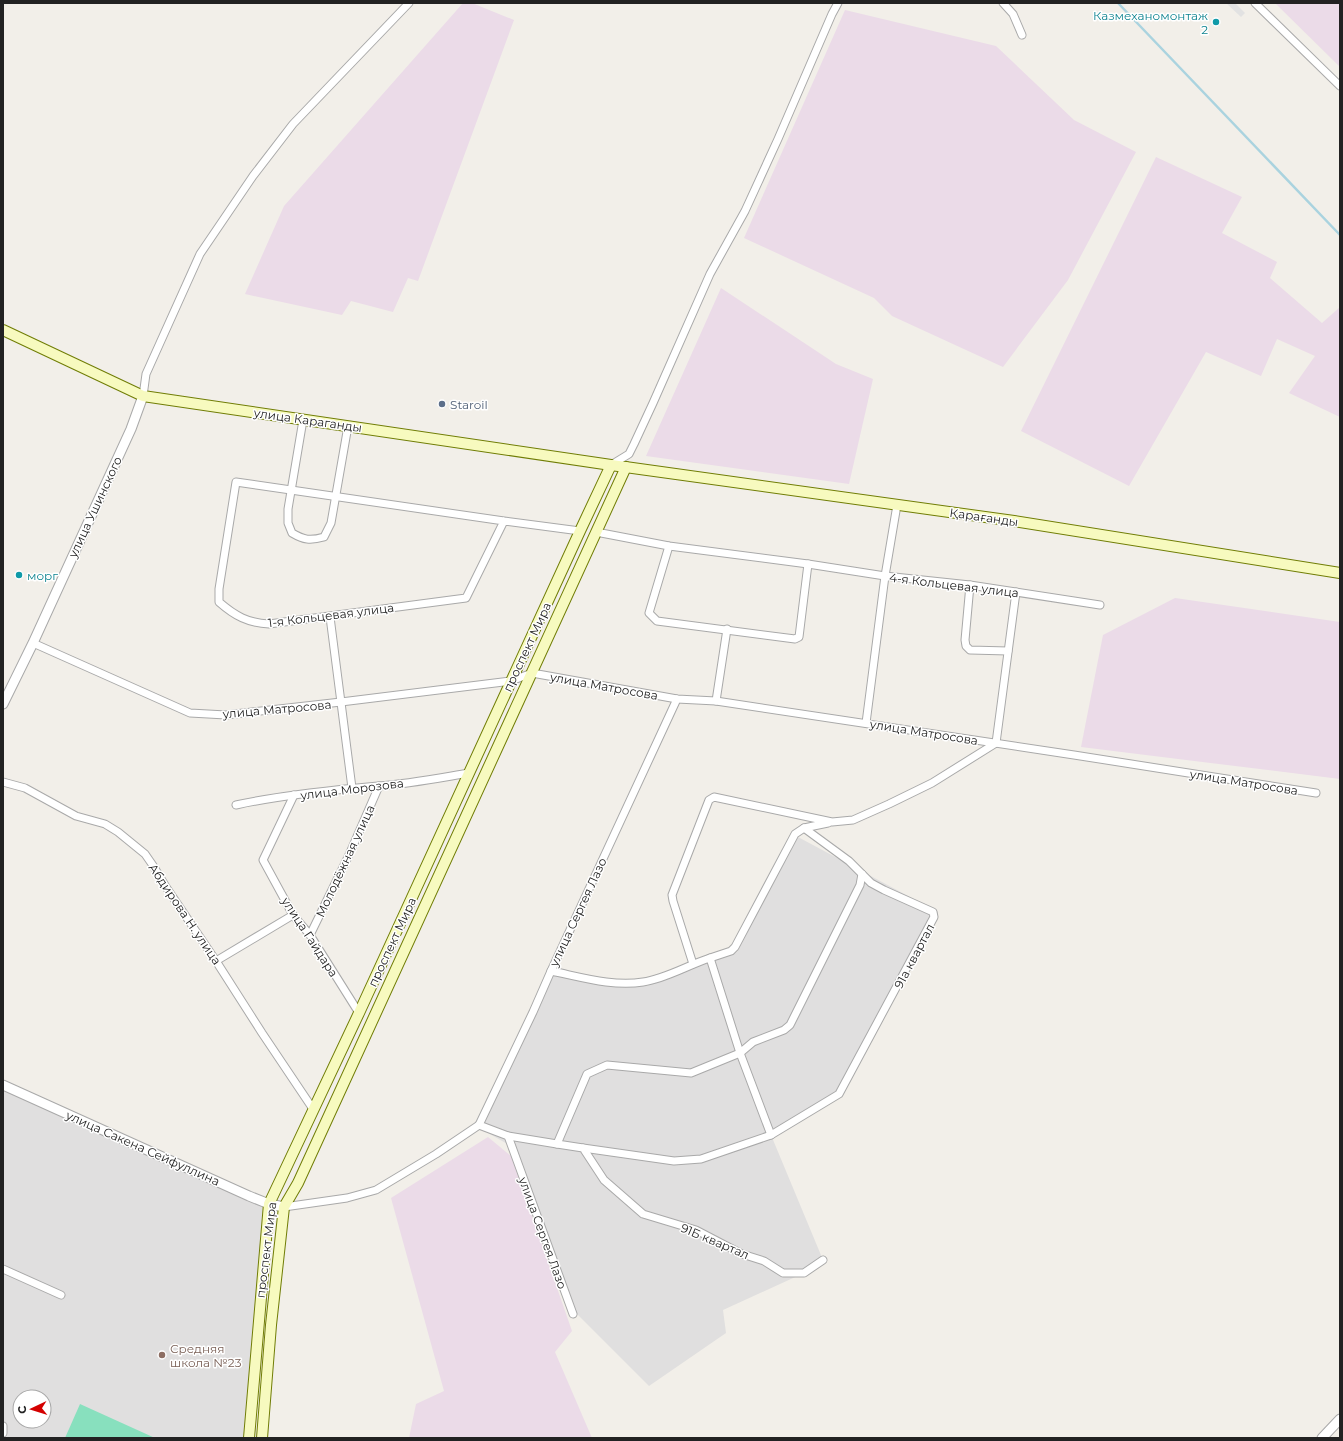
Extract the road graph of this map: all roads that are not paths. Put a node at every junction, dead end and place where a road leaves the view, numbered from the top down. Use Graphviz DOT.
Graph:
graph roads {
  1 [pos="409,3"];
  2 [pos="838,3"];
  3 [pos="1003,3"];
  4 [pos="1255,3"];
  5 [pos="1022,35"];
  6 [pos="1340,86"];
  7 [pos="3,330"];
  8 [pos="143,396"];
  9 [pos="303,420"];
  10 [pos="348,426"];
  11 [pos="629,454"];
  12 [pos="611,465"];
  13 [pos="626,467"];
  14 [pos="290,490"];
  15 [pos="335,497"];
  16 [pos="897,505"];
  17 [pos="504,521"];
  18 [pos="580,531"];
  19 [pos="596,532"];
  20 [pos="669,546"];
  21 [pos="808,564"];
  22 [pos="1340,573"];
  23 [pos="885,576"];
  24 [pos="970,585"];
  25 [pos="1016,592"];
  26 [pos="1100,605"];
  27 [pos="330,617"];
  28 [pos="727,629"];
  29 [pos="33,643"];
  30 [pos="1008,651"];
  31 [pos="532,673"];
  32 [pos="511,681"];
  33 [pos="6,691"];
  34 [pos="677,699"];
  35 [pos="716,700"];
  36 [pos="341,702"];
  37 [pos="3,704"];
  38 [pos="866,723"];
  39 [pos="996,743"];
  40 [pos="469,773"];
  41 [pos="3,782"];
  42 [pos="379,786"];
  43 [pos="352,788"];
  44 [pos="1316,793"];
  45 [pos="294,796"];
  46 [pos="236,805"];
  47 [pos="832,822"];
  48 [pos="804,828"];
  49 [pos="862,874"];
  50 [pos="293,915"];
  51 [pos="310,935"];
  52 [pos="710,958"];
  53 [pos="216,961"];
  54 [pos="693,964"];
  55 [pos="551,971"];
  56 [pos="359,1013"];
  57 [pos="740,1053"];
  58 [pos="3,1085"];
  59 [pos="313,1108"];
  60 [pos="479,1126"];
  61 [pos="771,1135"];
  62 [pos="508,1136"];
  63 [pos="557,1144"];
  64 [pos="583,1148"];
  65 [pos="269,1204"];
  66 [pos="284,1207"];
  67 [pos="823,1260"];
  68 [pos="3,1270"];
  69 [pos="61,1296"];
  70 [pos="573,1314"];
  71 [pos="1340,1419"];
  72 [pos="3,1426"];
  73 [pos="3,1433"];
  74 [pos="249,1438"];
  75 [pos="262,1438"];
  76 [pos="1322,1438"];
  1 -- 8 [label="street"];
  2 -- 11 [label="street"];
  3 -- 5 [label="street"];
  4 -- 6 [label="street"];
  7 -- 8 [label="main road, улица Караганды"];
  8 -- 9 [label="main road, улица Караганды"];
  8 -- 29 [label="street, улица Ушинского"];
  9 -- 10 [label="main road, улица Караганды"];
  9 -- 14 [label="street"];
  10 -- 12 [label="main road, улица Караганды"];
  10 -- 15 [label="street"];
  11 -- 12 [label="street"];
  11 -- 13 [label="street"];
  12 -- 13 [label="main road, улица Караганды"];
  12 -- 18 [label="main road, проспект Мира"];
  13 -- 16 [label="main road, Қарағанды"];
  13 -- 19 [label="main road, проспект Мира"];
  14 -- 15 [label="street, 1-я Кольцевая улица"];
  14 -- 15 [label="street"];
  14 -- 27 [label="street, 1-я Кольцевая улица"];
  15 -- 17 [label="street, 1-я Кольцевая улица"];
  16 -- 22 [label="main road, Қарағанды"];
  16 -- 23 [label="street"];
  17 -- 18 [label="street, 1-я Кольцевая улица"];
  17 -- 27 [label="street, 1-я Кольцевая улица"];
  18 -- 32 [label="main road, проспект Мира"];
  19 -- 20 [label="street, 4-я Кольцевая улица"];
  19 -- 31 [label="main road, проспект Мира"];
  20 -- 21 [label="street, 4-я Кольцевая улица"];
  20 -- 28 [label="street"];
  21 -- 23 [label="street, 4-я Кольцевая улица"];
  21 -- 28 [label="street"];
  23 -- 24 [label="street, 4-я Кольцевая улица"];
  23 -- 38 [label="street"];
  24 -- 25 [label="street, 4-я Кольцевая улица"];
  24 -- 30 [label="street"];
  25 -- 26 [label="street, 4-я Кольцевая улица"];
  25 -- 30 [label="street"];
  27 -- 36 [label="street"];
  28 -- 35 [label="street"];
  29 -- 33 [label="street, улица Ушинского"];
  29 -- 36 [label="street, улица Матросова"];
  30 -- 39 [label="street"];
  31 -- 32 [label="street, улица Матросова"];
  31 -- 34 [label="street, улица Матросова"];
  31 -- 66 [label="main road, проспект Мира"];
  32 -- 36 [label="street, улица Матросова"];
  32 -- 40 [label="main road, проспект Мира"];
  33 -- 37 [label="street, улица Ушинского"];
  34 -- 35 [label="street, улица Матросова"];
  34 -- 55 [label="street, улица Сергея Лазо"];
  35 -- 38 [label="street, улица Матросова"];
  36 -- 43 [label="street"];
  38 -- 39 [label="street, улица Матросова"];
  39 -- 44 [label="street, улица Матросова"];
  39 -- 47 [label="street"];
  40 -- 42 [label="street, улица Морозова"];
  40 -- 56 [label="main road, проспект Мира"];
  41 -- 53 [label="street, Абдирова Н. улица"];
  42 -- 43 [label="street, улица Морозова"];
  42 -- 51 [label="street, Молодёжная улица"];
  43 -- 45 [label="street, улица Морозова"];
  45 -- 46 [label="street, улица Морозова"];
  45 -- 50 [label="street, улица Гайдара"];
  47 -- 48 [label="street"];
  47 -- 54 [label="street"];
  48 -- 49 [label="street"];
  48 -- 52 [label="street"];
  49 -- 57 [label="street"];
  49 -- 61 [label="street, 91а квартал"];
  50 -- 51 [label="street, улица Гайдара"];
  50 -- 53 [label="street"];
  51 -- 56 [label="street, улица Гайдара"];
  52 -- 54 [label="street"];
  52 -- 57 [label="street"];
  53 -- 59 [label="street, Абдирова Н. улица"];
  54 -- 55 [label="street"];
  55 -- 60 [label="street, улица Сергея Лазо"];
  56 -- 59 [label="main road, проспект Мира"];
  57 -- 61 [label="street"];
  57 -- 63 [label="street"];
  58 -- 65 [label="street, улица Сакена Сейфуллина"];
  59 -- 65 [label="main road, проспект Мира"];
  60 -- 62 [label="street"];
  60 -- 66 [label="street"];
  61 -- 64 [label="street"];
  62 -- 63 [label="street"];
  62 -- 70 [label="street, улица Сергея Лазо"];
  63 -- 64 [label="street"];
  64 -- 67 [label="street, 91Б квартал"];
  65 -- 66 [label="street, улица Сакена Сейфуллина"];
  65 -- 74 [label="main road, проспект Мира"];
  66 -- 75 [label="main road, проспект Мира"];
  68 -- 69 [label="street"];
  71 -- 76 [label="street"];
  72 -- 73 [label="street"];
}
